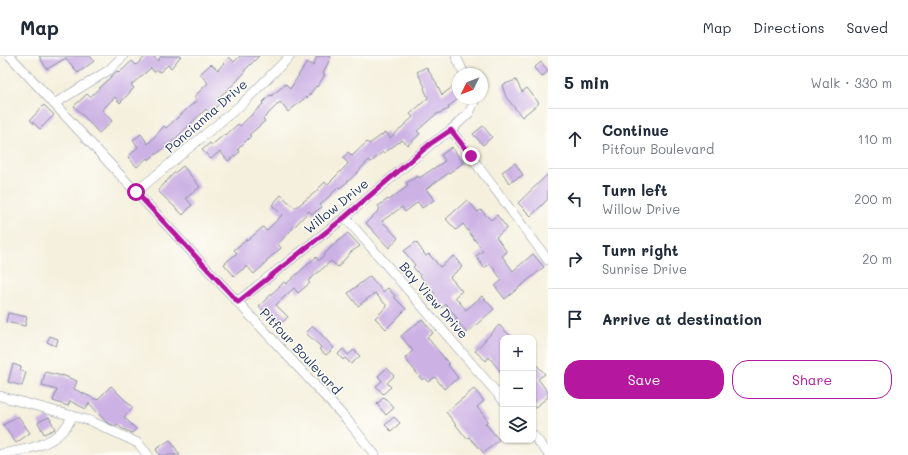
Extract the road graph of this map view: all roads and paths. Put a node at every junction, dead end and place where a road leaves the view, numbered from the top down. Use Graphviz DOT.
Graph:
graph roads {
  1 [pos="10,56"];
  2 [pos="124,56"];
  3 [pos="290,56"];
  4 [pos="456,56"];
  5 [pos="461,68"];
  6 [pos="54,104"];
  7 [pos="473,104"];
  8 [pos="451,130"];
  9 [pos="136,192"];
  10 [pos="345,217"];
  11 [pos="548,260"];
  12 [pos="238,302"];
  13 [pos="0,396"];
  14 [pos="500,397"];
  15 [pos="73,416"];
  16 [pos="536,438"];
  17 [pos="548,452"];
  18 [pos="0,454"];
  19 [pos="148,455"];
  20 [pos="375,455"];
  1 -- 6 [label="street, Pitfour Boulevard"];
  2 -- 6 [label="street"];
  3 -- 9 [label="street, Poncianna Drive"];
  4 -- 5 [label="street"];
  6 -- 9 [label="street, Pitfour Boulevard"];
  7 -- 8 [label="street, Willow Drive"];
  8 -- 10 [label="street, Willow Drive"];
  8 -- 11 [label="street"];
  9 -- 12 [label="street, Pitfour Boulevard"];
  10 -- 12 [label="street, Willow Drive"];
  10 -- 14 [label="street, Bay View Drive"];
  12 -- 20 [label="street, Pitfour Boulevard"];
  13 -- 15 [label="street"];
  15 -- 18 [label="street"];
  15 -- 19 [label="street"];
  16 -- 17 [label="street"];
}
